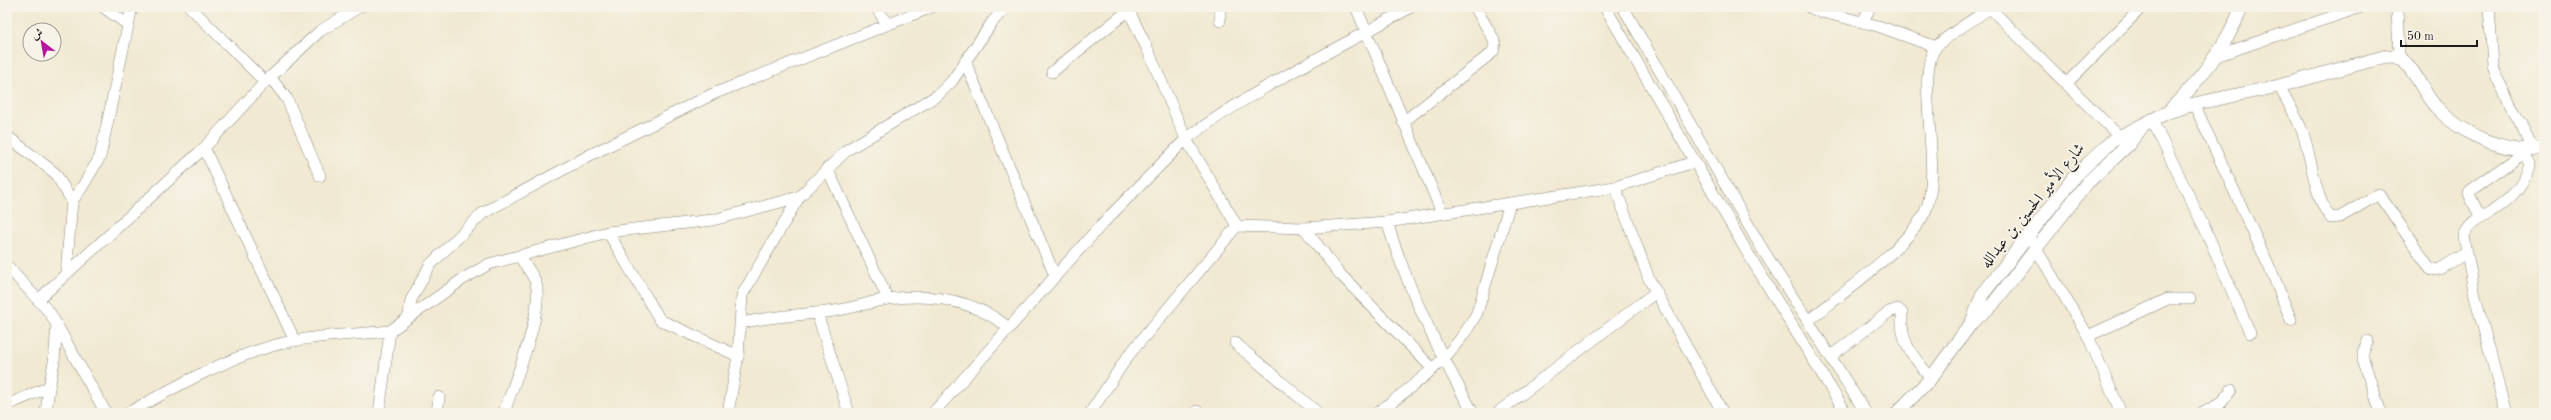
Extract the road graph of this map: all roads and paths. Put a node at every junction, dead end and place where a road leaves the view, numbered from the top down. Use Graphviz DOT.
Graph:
graph roads {
  1 [pos="103,7"];
  2 [pos="132,7"];
  3 [pos="190,7"];
  4 [pos="359,7"];
  5 [pos="876,7"];
  6 [pos="932,7"];
  7 [pos="1006,7"];
  8 [pos="1220,7"];
  9 [pos="1356,7"];
  10 [pos="1411,7"];
  11 [pos="1475,7"];
  12 [pos="1605,7"];
  13 [pos="1623,7"];
  14 [pos="1809,7"];
  15 [pos="1870,7"];
  16 [pos="1990,7"];
  17 [pos="2142,7"];
  18 [pos="2242,7"];
  19 [pos="2361,7"];
  20 [pos="2397,7"];
  21 [pos="2489,7"];
  22 [pos="1128,9"];
  23 [pos="1220,22"];
  24 [pos="1862,22"];
  25 [pos="127,24"];
  26 [pos="887,24"];
  27 [pos="1365,33"];
  28 [pos="1936,47"];
  29 [pos="2216,56"];
  30 [pos="2399,57"];
  31 [pos="965,61"];
  32 [pos="1052,72"];
  33 [pos="267,80"];
  34 [pos="2066,84"];
  35 [pos="2279,86"];
  36 [pos="2194,104"];
  37 [pos="2168,112"];
  38 [pos="1687,120"];
  39 [pos="1403,122"];
  40 [pos="2148,124"];
  41 [pos="1675,127"];
  42 [pos="7,136"];
  43 [pos="1186,139"];
  44 [pos="2124,141"];
  45 [pos="204,148"];
  46 [pos="2534,150"];
  47 [pos="1694,162"];
  48 [pos="827,168"];
  49 [pos="320,176"];
  50 [pos="1615,187"];
  51 [pos="799,197"];
  52 [pos="72,201"];
  53 [pos="1510,202"];
  54 [pos="1442,213"];
  55 [pos="2480,217"];
  56 [pos="1388,222"];
  57 [pos="1238,226"];
  58 [pos="1304,228"];
  59 [pos="608,232"];
  60 [pos="2028,236"];
  61 [pos="2036,248"];
  62 [pos="2466,253"];
  63 [pos="520,257"];
  64 [pos="7,266"];
  65 [pos="66,274"];
  66 [pos="1055,276"];
  67 [pos="1656,292"];
  68 [pos="39,299"];
  69 [pos="888,299"];
  70 [pos="2190,300"];
  71 [pos="817,313"];
  72 [pos="409,316"];
  73 [pos="2291,320"];
  74 [pos="1808,321"];
  75 [pos="1972,322"];
  76 [pos="741,323"];
  77 [pos="57,325"];
  78 [pos="1009,328"];
  79 [pos="390,331"];
  80 [pos="2250,333"];
  81 [pos="2088,336"];
  82 [pos="295,341"];
  83 [pos="2368,341"];
  84 [pos="1235,343"];
  85 [pos="738,356"];
  86 [pos="1831,356"];
  87 [pos="1444,361"];
  88 [pos="1433,369"];
  89 [pos="1931,378"];
  90 [pos="49,387"];
  91 [pos="2231,390"];
  92 [pos="439,397"];
  93 [pos="7,405"];
  94 [pos="46,413"];
  95 [pos="106,413"];
  96 [pos="128,413"];
  97 [pos="378,413"];
  98 [pos="437,413"];
  99 [pos="504,413"];
  100 [pos="728,413"];
  101 [pos="849,413"];
  102 [pos="933,413"];
  103 [pos="1090,413"];
  104 [pos="1318,413"];
  105 [pos="1377,413"];
  106 [pos="1473,413"];
  107 [pos="1497,413"];
  108 [pos="1723,413"];
  109 [pos="1846,413"];
  110 [pos="1866,413"];
  111 [pos="1897,413"];
  112 [pos="2121,413"];
  113 [pos="2203,413"];
  114 [pos="2381,413"];
  115 [pos="2506,413"];
  1 -- 25 [label="street"];
  2 -- 25 [label="street"];
  3 -- 33 [label="street"];
  4 -- 33 [label="street"];
  5 -- 26 [label="street"];
  6 -- 26 [label="street"];
  7 -- 31 [label="street"];
  8 -- 23 [label="street"];
  9 -- 27 [label="street"];
  10 -- 27 [label="street"];
  11 -- 39 [label="street"];
  12 -- 41 [label="street"];
  13 -- 38 [label="street"];
  14 -- 24 [label="street"];
  15 -- 24 [label="street"];
  16 -- 28 [label="street"];
  16 -- 34 [label="street"];
  17 -- 34 [label="street"];
  18 -- 29 [label="street"];
  19 -- 29 [label="street"];
  20 -- 30 [label="street"];
  21 -- 46 [label="street"];
  22 -- 32 [label="street"];
  22 -- 43 [label="street"];
  24 -- 28 [label="street"];
  25 -- 52 [label="street"];
  26 -- 72 [label="street"];
  27 -- 39 [label="street"];
  27 -- 43 [label="street"];
  28 -- 74 [label="street"];
  29 -- 37 [label="street"];
  30 -- 35 [label="street, شارع الأمير الحسين بن عبدالله"];
  30 -- 46 [label="street"];
  31 -- 48 [label="street"];
  31 -- 66 [label="street"];
  33 -- 45 [label="street"];
  33 -- 49 [label="street"];
  34 -- 44 [label="street"];
  35 -- 36 [label="street, شارع الأمير الحسين بن عبدالله"];
  35 -- 62 [label="street"];
  36 -- 37 [label="street, شارع الأمير الحسين بن عبدالله"];
  36 -- 73 [label="street"];
  37 -- 40 [label="street, شارع الأمير الحسين بن عبدالله"];
  38 -- 41 [label="street"];
  38 -- 74 [label="street"];
  39 -- 54 [label="street"];
  40 -- 44 [label="street, شارع الأمير الحسين بن عبدالله"];
  40 -- 80 [label="street"];
  41 -- 47 [label="street"];
  42 -- 52 [label="street"];
  43 -- 57 [label="street"];
  43 -- 66 [label="street"];
  44 -- 60 [label="street, شارع الأمير الحسين بن عبدالله"];
  44 -- 61 [label="street, شارع الأمير الحسين بن عبدالله"];
  45 -- 65 [label="street"];
  45 -- 82 [label="street"];
  46 -- 55 [label="street"];
  46 -- 55 [label="street"];
  47 -- 50 [label="street"];
  47 -- 109 [label="street"];
  48 -- 51 [label="street"];
  48 -- 69 [label="street"];
  50 -- 53 [label="street"];
  50 -- 67 [label="street"];
  51 -- 59 [label="street"];
  51 -- 76 [label="street"];
  52 -- 65 [label="street"];
  53 -- 54 [label="street"];
  53 -- 87 [label="street"];
  54 -- 56 [label="street"];
  55 -- 62 [label="street"];
  56 -- 58 [label="street"];
  56 -- 87 [label="street"];
  57 -- 58 [label="street"];
  57 -- 103 [label="street"];
  58 -- 88 [label="street"];
  59 -- 63 [label="street"];
  59 -- 85 [label="street"];
  60 -- 61 [label="street"];
  60 -- 75 [label="street, شارع الأمير الحسين بن عبدالله"];
  61 -- 75 [label="street, شارع الأمير الحسين بن عبدالله"];
  61 -- 81 [label="street"];
  62 -- 115 [label="street"];
  63 -- 72 [label="street"];
  63 -- 99 [label="street"];
  64 -- 68 [label="street"];
  65 -- 68 [label="street"];
  66 -- 78 [label="street"];
  67 -- 107 [label="street"];
  67 -- 108 [label="street"];
  68 -- 77 [label="street"];
  69 -- 71 [label="street"];
  69 -- 78 [label="street"];
  70 -- 81 [label="street"];
  71 -- 76 [label="street"];
  71 -- 101 [label="street"];
  72 -- 79 [label="street"];
  74 -- 86 [label="street"];
  75 -- 89 [label="street, شارع الأمير الحسين بن عبدالله"];
  76 -- 85 [label="street"];
  77 -- 90 [label="street"];
  77 -- 95 [label="street"];
  78 -- 102 [label="street"];
  79 -- 82 [label="street"];
  79 -- 97 [label="street"];
  81 -- 112 [label="street"];
  82 -- 96 [label="street"];
  83 -- 114 [label="street"];
  84 -- 104 [label="street"];
  85 -- 100 [label="street"];
  86 -- 89 [label="street"];
  86 -- 110 [label="street"];
  87 -- 88 [label="street"];
  87 -- 106 [label="street"];
  88 -- 105 [label="street"];
  89 -- 111 [label="street, شارع الأمير الحسين بن عبدالله"];
  90 -- 93 [label="street"];
  90 -- 94 [label="street"];
  91 -- 113 [label="street"];
  92 -- 98 [label="street"];
}
